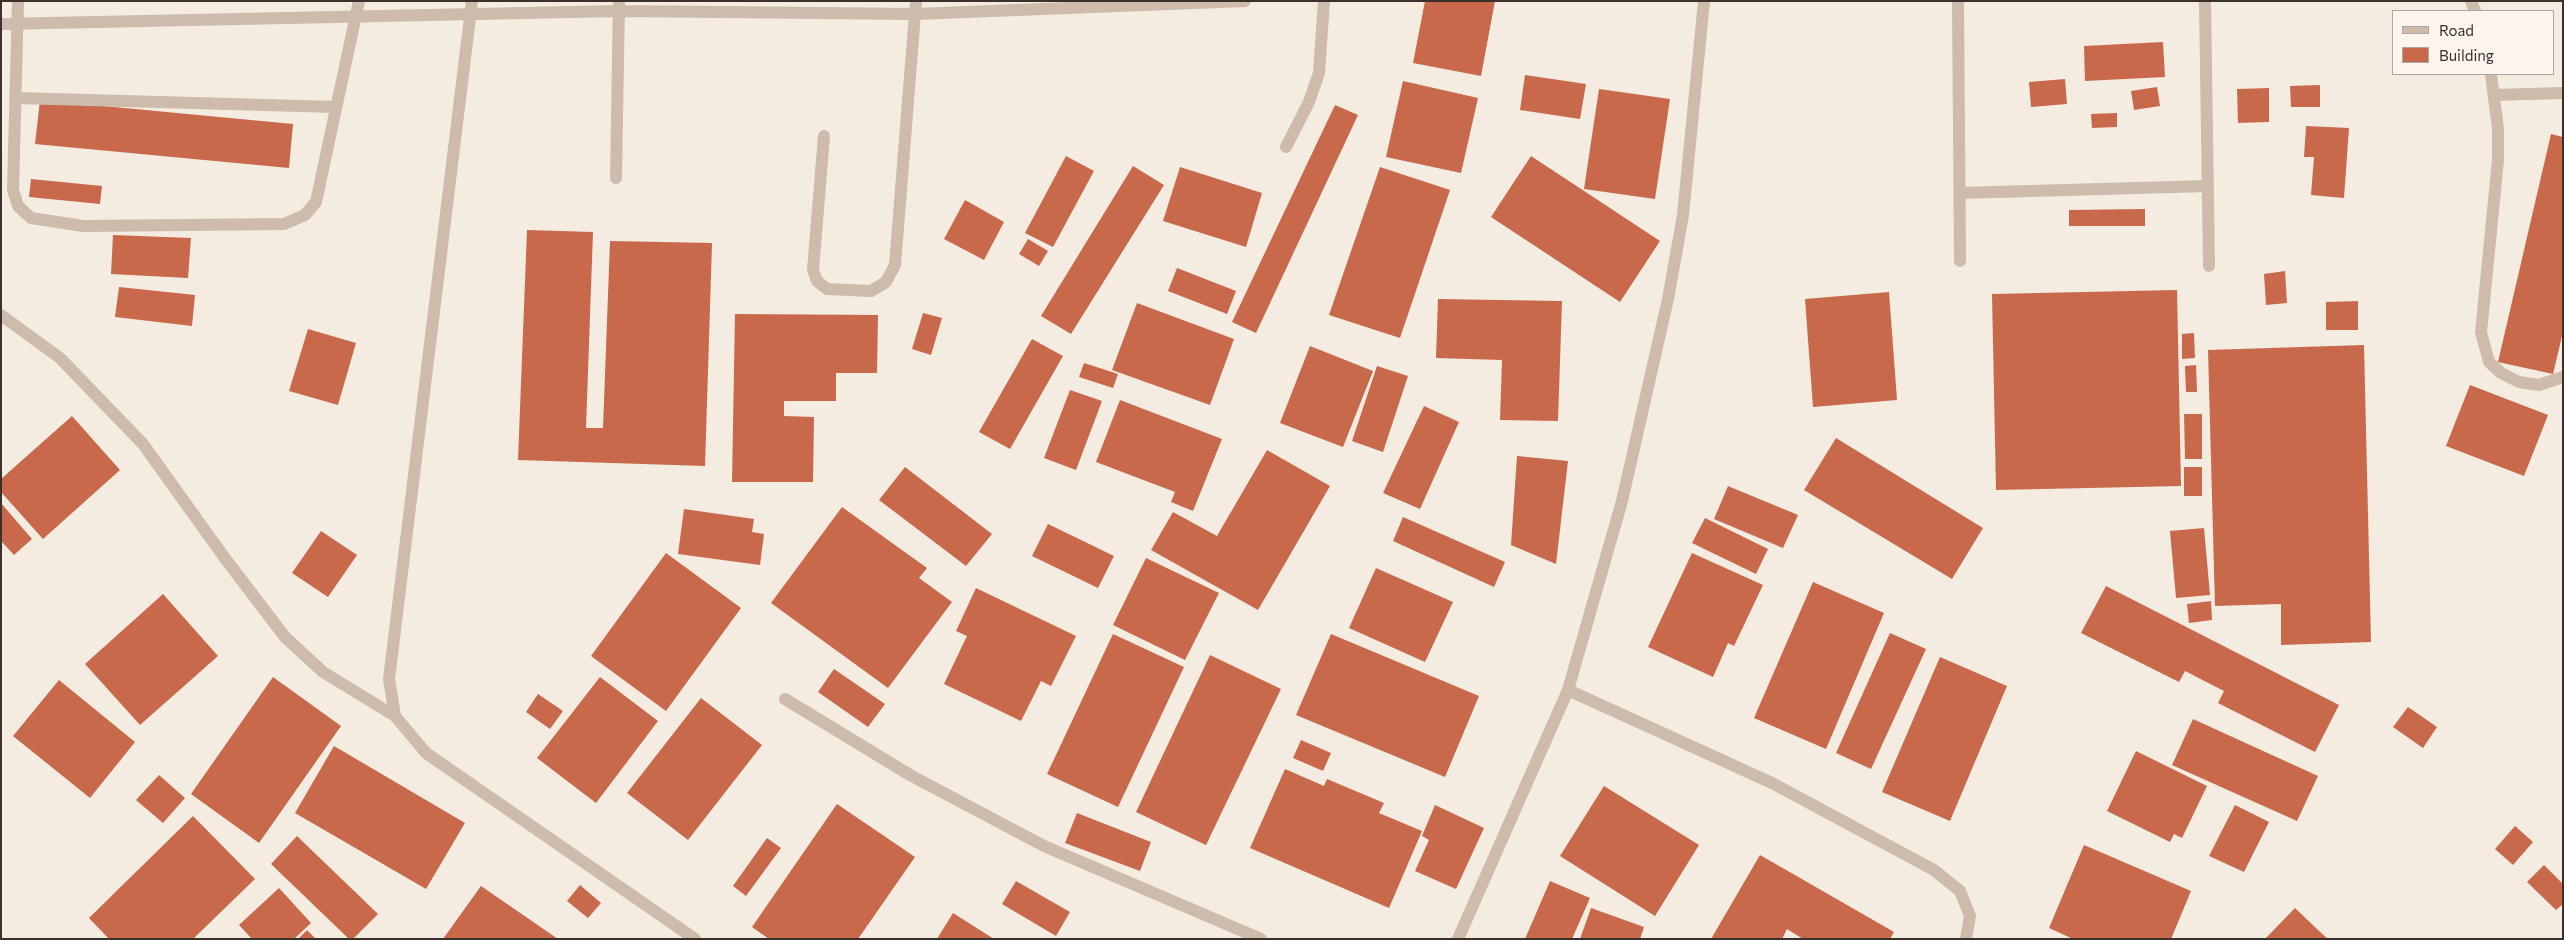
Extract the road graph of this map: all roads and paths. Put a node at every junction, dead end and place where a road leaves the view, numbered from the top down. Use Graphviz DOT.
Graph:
graph roads {
  1 [pos="18,1"];
  2 [pos="359,1"];
  3 [pos="1245,1"];
  4 [pos="1324,1"];
  5 [pos="1704,1"];
  6 [pos="1958,1"];
  7 [pos="2205,1"];
  8 [pos="619,6"];
  9 [pos="471,7"];
  10 [pos="916,8"];
  11 [pos="355,18"];
  12 [pos="1,24"];
  13 [pos="18,24"];
  14 [pos="2491,75"];
  15 [pos="2563,93"];
  16 [pos="2494,95"];
  17 [pos="17,98"];
  18 [pos="336,107"];
  19 [pos="824,136"];
  20 [pos="1286,147"];
  21 [pos="616,178"];
  22 [pos="2207,186"];
  23 [pos="1960,194"];
  24 [pos="1960,261"];
  25 [pos="2209,266"];
  26 [pos="1,315"];
  27 [pos="2563,377"];
  28 [pos="1568,690"];
  29 [pos="785,699"];
  30 [pos="395,716"];
  31 [pos="695,939"];
  32 [pos="1261,939"];
  33 [pos="1458,939"];
  34 [pos="1966,939"];
  1 -- 13 [label="street"];
  2 -- 11 [label="street"];
  3 -- 10 [label="street"];
  4 -- 20 [label="street"];
  5 -- 28 [label="street"];
  6 -- 23 [label="street"];
  7 -- 22 [label="street"];
  8 -- 9 [label="street"];
  8 -- 10 [label="street"];
  8 -- 21 [label="street"];
  9 -- 11 [label="street"];
  9 -- 30 [label="street"];
  10 -- 19 [label="street"];
  11 -- 13 [label="street"];
  11 -- 18 [label="street"];
  12 -- 13 [label="street"];
  13 -- 17 [label="street"];
  14 -- 16 [label="street"];
  15 -- 16 [label="street"];
  16 -- 27 [label="street"];
  17 -- 18 [label="street"];
  17 -- 18 [label="street"];
  22 -- 23 [label="street"];
  22 -- 25 [label="street"];
  23 -- 24 [label="street"];
  26 -- 30 [label="street"];
  28 -- 33 [label="street"];
  28 -- 34 [label="street"];
  29 -- 32 [label="street"];
  30 -- 31 [label="street"];
}
